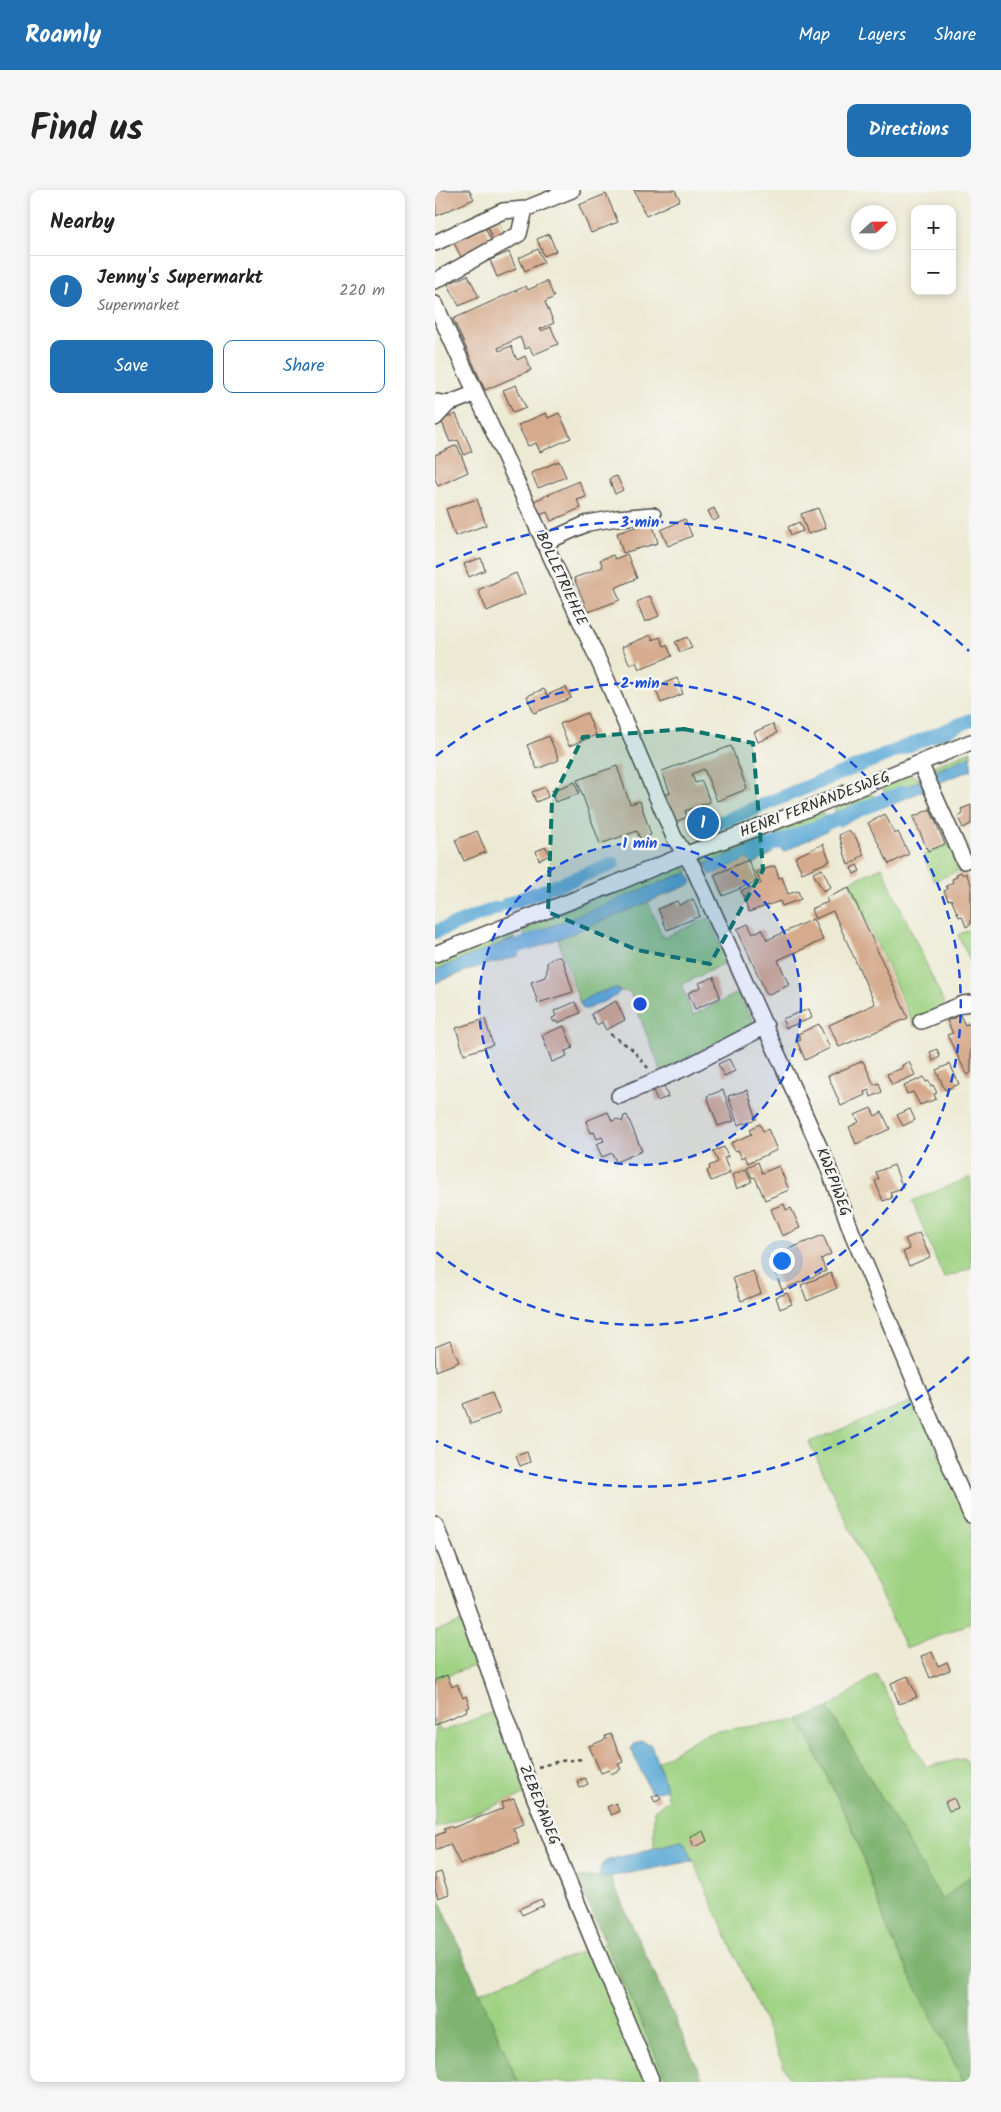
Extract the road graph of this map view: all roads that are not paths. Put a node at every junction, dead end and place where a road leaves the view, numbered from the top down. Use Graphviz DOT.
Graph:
graph roads {
  1 [pos="572,190"];
  2 [pos="525,209"];
  3 [pos="435,243"];
  4 [pos="435,281"];
  5 [pos="435,304"];
  6 [pos="476,394"];
  7 [pos="441,403"];
  8 [pos="435,418"];
  9 [pos="653,515"];
  10 [pos="544,543"];
  11 [pos="971,742"];
  12 [pos="921,764"];
  13 [pos="689,861"];
  14 [pos="964,861"];
  15 [pos="435,954"];
  16 [pos="971,1004"];
  17 [pos="921,1021"];
  18 [pos="766,1026"];
  19 [pos="619,1096"];
  20 [pos="971,1515"];
  21 [pos="435,1525"];
  22 [pos="652,2082"];
  1 -- 2 [label="street"];
  2 -- 3 [label="street"];
  2 -- 4 [label="street"];
  5 -- 6 [label="street, BOLLETRIEHEE"];
  6 -- 7 [label="street"];
  6 -- 10 [label="street, BOLLETRIEHEE"];
  7 -- 8 [label="street"];
  9 -- 10 [label="street"];
  10 -- 13 [label="street, BOLLETRIEHEE"];
  11 -- 12 [label="street, HENRI FERNANDESWEG"];
  12 -- 13 [label="street, HENRI FERNANDESWEG"];
  12 -- 14 [label="street"];
  13 -- 15 [label="street, HENRI FERNANDESWEG"];
  13 -- 18 [label="street, KWEPIWEG"];
  16 -- 17 [label="street"];
  18 -- 19 [label="street"];
  18 -- 20 [label="street, KWEPIWEG"];
  21 -- 22 [label="street, ZEBEDAWEG"];
}
